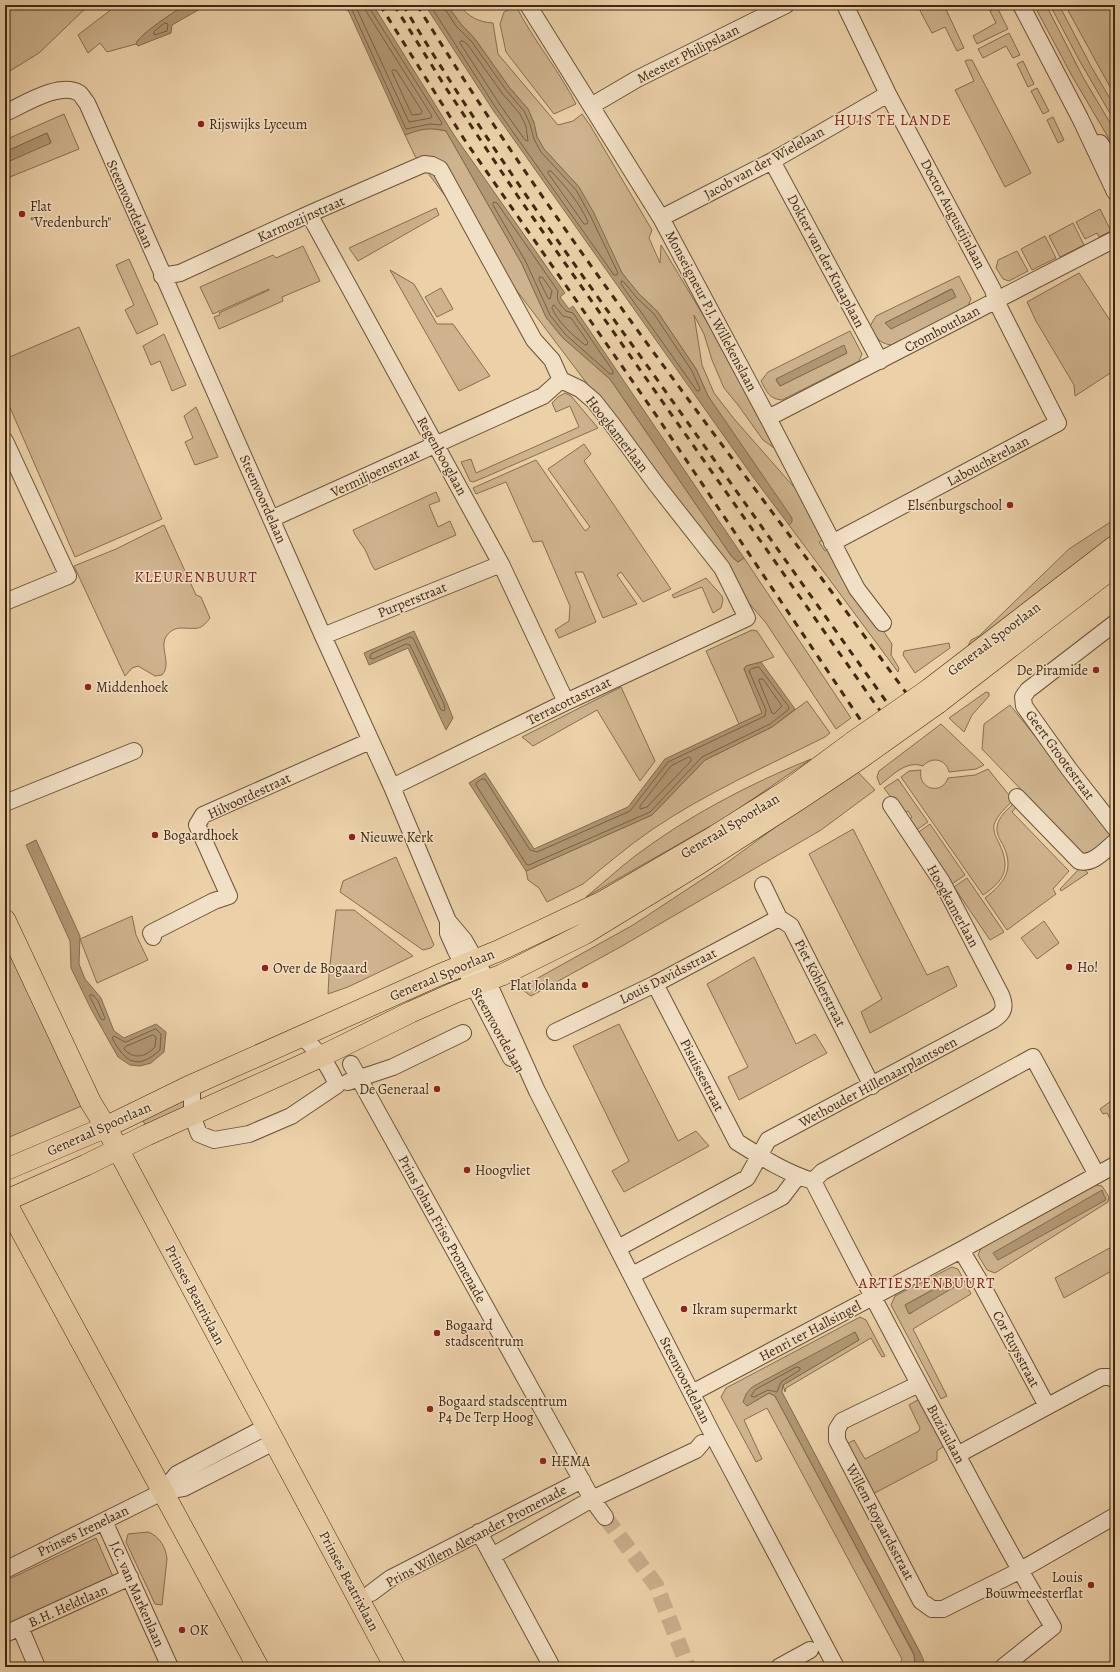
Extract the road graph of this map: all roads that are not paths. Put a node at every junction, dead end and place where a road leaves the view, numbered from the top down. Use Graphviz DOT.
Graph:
graph roads {
  1 [pos="528,5"];
  2 [pos="786,5"];
  3 [pos="844,5"];
  4 [pos="1021,5"];
  5 [pos="888,94"];
  6 [pos="591,106"];
  7 [pos="5,113"];
  8 [pos="1080,118"];
  9 [pos="772,161"];
  10 [pos="1115,166"];
  11 [pos="1115,192"];
  12 [pos="309,214"];
  13 [pos="661,218"];
  14 [pos="1115,240"];
  15 [pos="162,276"];
  16 [pos="996,301"];
  17 [pos="880,361"];
  18 [pos="561,380"];
  19 [pos="768,418"];
  20 [pos="1058,424"];
  21 [pos="5,441"];
  22 [pos="436,445"];
  23 [pos="272,519"];
  24 [pos="832,543"];
  25 [pos="1115,546"];
  26 [pos="501,564"];
  27 [pos="1115,566"];
  28 [pos="5,602"];
  29 [pos="748,618"];
  30 [pos="883,623"];
  31 [pos="1115,623"];
  32 [pos="323,636"];
  33 [pos="933,697"];
  34 [pos="566,702"];
  35 [pos="370,741"];
  36 [pos="858,750"];
  37 [pos="134,751"];
  38 [pos="392,787"];
  39 [pos="1017,797"];
  40 [pos="5,803"];
  41 [pos="891,805"];
  42 [pos="1115,828"];
  43 [pos="1115,842"];
  44 [pos="763,885"];
  45 [pos="779,918"];
  46 [pos="5,920"];
  47 [pos="153,937"];
  48 [pos="469,963"];
  49 [pos="480,983"];
  50 [pos="655,984"];
  51 [pos="1003,1011"];
  52 [pos="555,1032"];
  53 [pos="463,1033"];
  54 [pos="303,1037"];
  55 [pos="322,1056"];
  56 [pos="351,1064"];
  57 [pos="358,1079"];
  58 [pos="192,1085"];
  59 [pos="337,1085"];
  60 [pos="872,1086"];
  61 [pos="192,1115"];
  62 [pos="106,1127"];
  63 [pos="118,1150"];
  64 [pos="759,1156"];
  65 [pos="1115,1165"];
  66 [pos="5,1170"];
  67 [pos="1097,1175"];
  68 [pos="806,1179"];
  69 [pos="5,1201"];
  70 [pos="618,1248"];
  71 [pos="961,1250"];
  72 [pos="632,1275"];
  73 [pos="873,1298"];
  74 [pos="1115,1380"];
  75 [pos="919,1384"];
  76 [pos="692,1393"];
  77 [pos="1047,1406"];
  78 [pos="270,1434"];
  79 [pos="702,1444"];
  80 [pos="957,1455"];
  81 [pos="582,1480"];
  82 [pos="162,1492"];
  83 [pos="592,1499"];
  84 [pos="1115,1516"];
  85 [pos="605,1517"];
  86 [pos="104,1521"];
  87 [pos="479,1532"];
  88 [pos="492,1556"];
  89 [pos="5,1570"];
  90 [pos="1019,1571"];
  91 [pos="130,1578"];
  92 [pos="371,1593"];
  93 [pos="20,1627"];
  94 [pos="5,1634"];
  95 [pos="810,1650"];
  96 [pos="38,1667"];
  97 [pos="170,1667"];
  98 [pos="258,1667"];
  99 [pos="394,1667"];
  100 [pos="552,1667"];
  101 [pos="779,1667"];
  102 [pos="836,1667"];
  103 [pos="1003,1667"];
  1 -- 6 [label="street, Monseigneur P.J. Willekenslaan"];
  2 -- 6 [label="street, Meester Philipslaan"];
  3 -- 5 [label="street, Doctor Augustijnlaan"];
  4 -- 8 [label="street"];
  5 -- 9 [label="street, Jacob van der Wielelaan"];
  5 -- 16 [label="street, Doctor Augustijnlaan"];
  6 -- 13 [label="street, Monseigneur P.J. Willekenslaan"];
  7 -- 15 [label="street, Steenvoordelaan"];
  8 -- 10 [label="street"];
  8 -- 11 [label="street"];
  9 -- 13 [label="street, Jacob van der Wielelaan"];
  9 -- 17 [label="street, Dokter van der Knaaplaan"];
  12 -- 15 [label="street, Karmozijnstraat"];
  12 -- 18 [label="street, Karmozijnstraat"];
  12 -- 22 [label="street, Regenbooglaan"];
  13 -- 19 [label="street, Monseigneur P.J. Willekenslaan"];
  14 -- 16 [label="street, Cromhoutlaan"];
  15 -- 23 [label="street, Steenvoordelaan"];
  16 -- 17 [label="street, Cromhoutlaan"];
  16 -- 20 [label="street, Doctor Augustijnlaan"];
  17 -- 19 [label="street, Cromhoutlaan"];
  18 -- 22 [label="street, Vermiljoenstraat"];
  18 -- 29 [label="street, Hoogkamerlaan"];
  19 -- 24 [label="street, Monseigneur P.J. Willekenslaan"];
  20 -- 24 [label="street, Labouchèrelaan"];
  21 -- 28 [label="street"];
  22 -- 23 [label="street, Vermiljoenstraat"];
  22 -- 26 [label="street, Regenbooglaan"];
  23 -- 32 [label="street, Steenvoordelaan"];
  24 -- 30 [label="street, Monseigneur P.J. Willekenslaan"];
  25 -- 33 [label="main road, Generaal Spoorlaan"];
  26 -- 32 [label="street, Purperstraat"];
  26 -- 34 [label="street, Regenbooglaan"];
  27 -- 33 [label="main road, Generaal Spoorlaan"];
  29 -- 34 [label="street, Terracottastraat"];
  31 -- 42 [label="street, Geert Grootestraat"];
  32 -- 35 [label="street, Steenvoordelaan"];
  33 -- 36 [label="main road, Generaal Spoorlaan, bridge"];
  34 -- 38 [label="street, Terracottastraat"];
  35 -- 38 [label="street, Steenvoordelaan"];
  35 -- 47 [label="street, Hilvoordestraat"];
  36 -- 48 [label="main road, Generaal Spoorlaan"];
  36 -- 49 [label="main road, Generaal Spoorlaan"];
  37 -- 40 [label="street"];
  38 -- 48 [label="street, Steenvoordelaan"];
  39 -- 43 [label="street"];
  41 -- 51 [label="street, Hoogkamerlaan"];
  44 -- 45 [label="street, Piet Köhlerstraat"];
  45 -- 50 [label="street, Louis Davidsstraat"];
  45 -- 60 [label="street, Piet Köhlerstraat"];
  46 -- 62 [label="main road, Prinses Beatrixlaan"];
  48 -- 49 [label="street, Steenvoordelaan"];
  48 -- 54 [label="main road, Generaal Spoorlaan"];
  49 -- 55 [label="main road, Generaal Spoorlaan"];
  49 -- 70 [label="street, Steenvoordelaan"];
  50 -- 52 [label="street, Louis Davidsstraat"];
  50 -- 64 [label="street, Pisuissestraat"];
  51 -- 60 [label="street, Wethouder Hillenaarplantsoen"];
  53 -- 57 [label="street"];
  54 -- 55 [label="street"];
  54 -- 58 [label="main road, Generaal Spoorlaan"];
  55 -- 59 [label="street"];
  55 -- 61 [label="main road, Generaal Spoorlaan"];
  56 -- 57 [label="street, Prins Johan Friso Promenade"];
  57 -- 59 [label="street"];
  57 -- 81 [label="street, Prins Johan Friso Promenade"];
  58 -- 61 [label="street"];
  58 -- 62 [label="main road, Generaal Spoorlaan"];
  59 -- 61 [label="street"];
  60 -- 64 [label="street, Wethouder Hillenaarplantsoen"];
  61 -- 63 [label="main road, Generaal Spoorlaan"];
  62 -- 63 [label="main road, Prinses Beatrixlaan"];
  62 -- 66 [label="main road, Generaal Spoorlaan"];
  63 -- 69 [label="main road, Generaal Spoorlaan"];
  63 -- 78 [label="main road, Prinses Beatrixlaan"];
  64 -- 68 [label="street"];
  64 -- 70 [label="street, Wethouder Hillenaarplantsoen"];
  65 -- 67 [label="street"];
  67 -- 68 [label="street"];
  67 -- 71 [label="street, Henri ter Hallsingel"];
  68 -- 72 [label="street"];
  68 -- 73 [label="street, Buziaulaan"];
  69 -- 82 [label="main road"];
  70 -- 72 [label="street, Steenvoordelaan"];
  71 -- 73 [label="street, Henri ter Hallsingel"];
  71 -- 77 [label="street, Cor Ruysstraat"];
  72 -- 76 [label="street, Steenvoordelaan"];
  73 -- 75 [label="street, Buziaulaan"];
  73 -- 76 [label="street, Henri ter Hallsingel"];
  74 -- 77 [label="street"];
  75 -- 80 [label="street, Buziaulaan"];
  75 -- 90 [label="street, Willem Royaardsstraat"];
  76 -- 102 [label="street, Steenvoordelaan"];
  77 -- 80 [label="street"];
  78 -- 82 [label="street, Prinses Irenelaan"];
  78 -- 99 [label="main road, Prinses Beatrixlaan"];
  79 -- 83 [label="street, Prins Willem Alexander Promenade"];
  80 -- 90 [label="street, Buziaulaan"];
  81 -- 83 [label="street, Prins Johan Friso Promenade"];
  81 -- 87 [label="street, Prins Willem Alexander Promenade"];
  82 -- 86 [label="street, Prinses Irenelaan"];
  82 -- 98 [label="main road"];
  83 -- 85 [label="street, Prins Johan Friso Promenade"];
  83 -- 88 [label="street, Prins Willem Alexander Promenade"];
  84 -- 90 [label="street, Willem Royaardsstraat"];
  86 -- 89 [label="street, Prinses Irenelaan"];
  86 -- 91 [label="street, J.C. van Markenlaan"];
  87 -- 88 [label="street"];
  87 -- 92 [label="street, Prins Willem Alexander Promenade"];
  88 -- 100 [label="street"];
  90 -- 103 [label="street, Buziaulaan"];
  91 -- 93 [label="street, B.H. Heldtlaan"];
  91 -- 97 [label="street, J.C. van Markenlaan"];
  93 -- 94 [label="street, B.H. Heldtlaan"];
  93 -- 96 [label="street"];
  95 -- 101 [label="street"];
}
